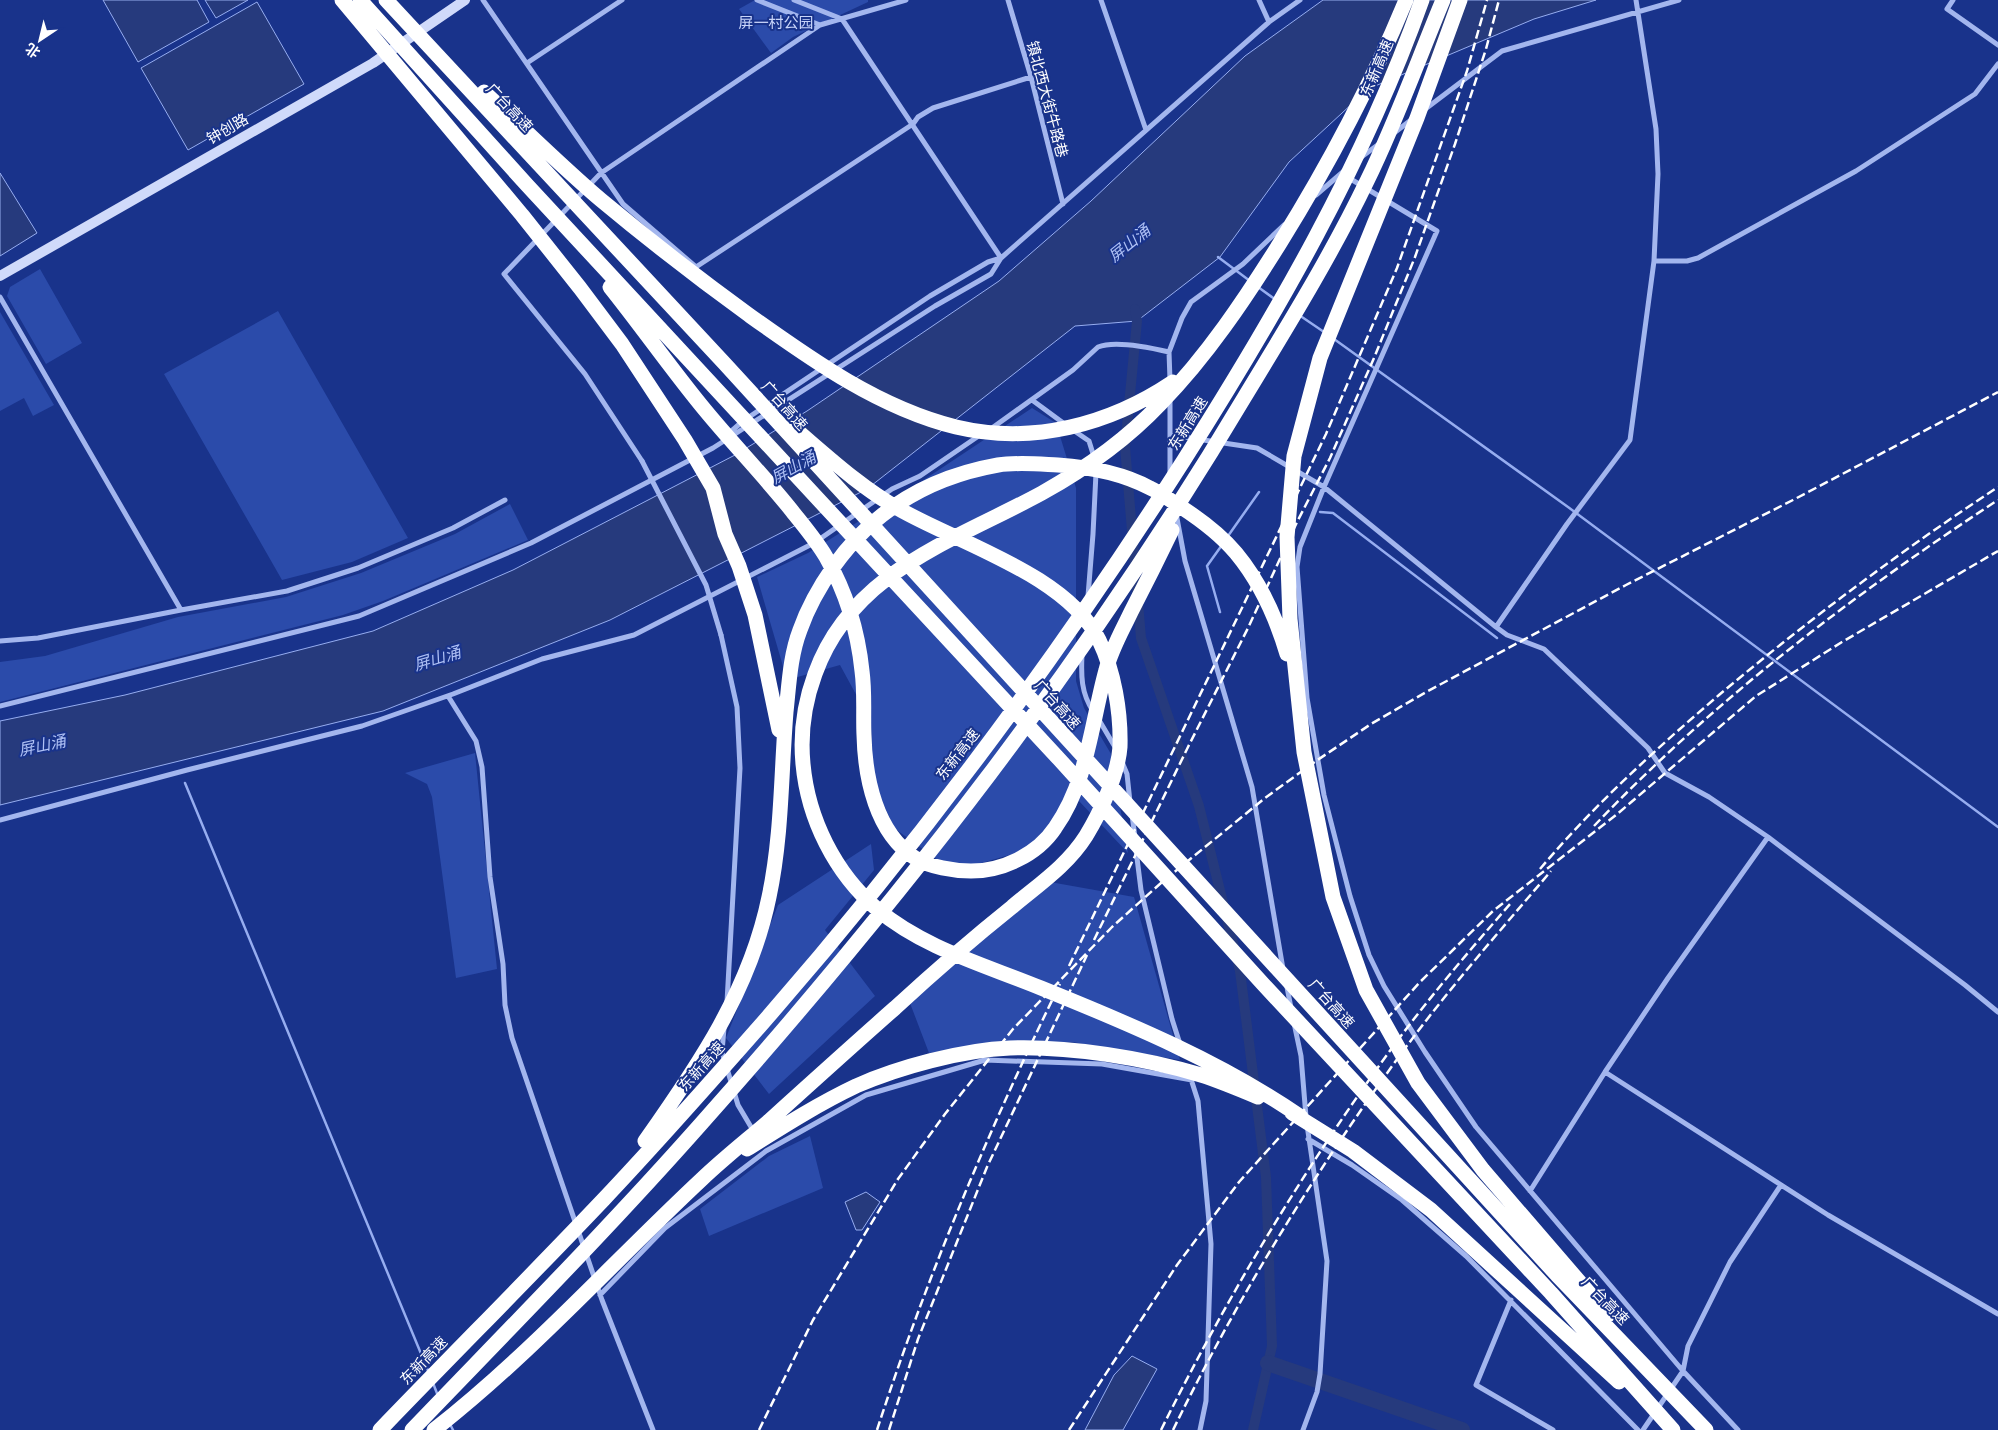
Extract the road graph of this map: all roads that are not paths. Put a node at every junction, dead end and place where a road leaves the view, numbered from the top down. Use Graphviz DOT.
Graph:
graph roads {
  1 [pos="342,0"];
  2 [pos="360,0"];
  3 [pos="386,0"];
  4 [pos="466,0"];
  5 [pos="483,0"];
  6 [pos="622,0"];
  7 [pos="757,0"];
  8 [pos="794,0"];
  9 [pos="906,0"];
  10 [pos="1008,0"];
  11 [pos="1101,0"];
  12 [pos="1259,0"];
  13 [pos="1300,0"];
  14 [pos="1406,0"];
  15 [pos="1422,0"];
  16 [pos="1443,0"];
  17 [pos="1460,0"];
  18 [pos="1636,0"];
  19 [pos="1679,0"];
  20 [pos="1953,0"];
  21 [pos="1639,12"];
  22 [pos="842,19"];
  23 [pos="1269,22"];
  24 [pos="820,25"];
  25 [pos="1998,45"];
  26 [pos="526,63"];
  27 [pos="1998,64"];
  28 [pos="1031,78"];
  29 [pos="913,124"];
  30 [pos="1146,130"];
  31 [pos="601,173"];
  32 [pos="1340,174"];
  33 [pos="527,184"];
  34 [pos="1063,204"];
  35 [pos="1001,258"];
  36 [pos="1654,261"];
  37 [pos="0,276"];
  38 [pos="0,297"];
  39 [pos="1169,352"];
  40 [pos="725,364"];
  41 [pos="1195,364"];
  42 [pos="1032,400"];
  43 [pos="1170,435"];
  44 [pos="713,448"];
  45 [pos="1200,472"];
  46 [pos="1324,487"];
  47 [pos="505,500"];
  48 [pos="181,610"];
  49 [pos="1496,627"];
  50 [pos="0,641"];
  51 [pos="1298,694"];
  52 [pos="448,696"];
  53 [pos="0,706"];
  54 [pos="782,760"];
  55 [pos="0,820"];
  56 [pos="1768,837"];
  57 [pos="1998,1012"];
  58 [pos="1183,1054"];
  59 [pos="1186,1062"];
  60 [pos="1605,1072"];
  61 [pos="1192,1080"];
  62 [pos="1301,1117"];
  63 [pos="1308,1139"];
  64 [pos="766,1152"];
  65 [pos="704,1177"];
  66 [pos="1781,1185"];
  67 [pos="1530,1191"];
  68 [pos="605,1198"];
  69 [pos="600,1295"];
  70 [pos="1510,1300"];
  71 [pos="1998,1314"];
  72 [pos="1682,1371"];
  73 [pos="1692,1415"];
  74 [pos="380,1430"];
  75 [pos="412,1430"];
  76 [pos="434,1430"];
  77 [pos="653,1430"];
  78 [pos="1200,1430"];
  79 [pos="1303,1430"];
  80 [pos="1553,1430"];
  81 [pos="1638,1430"];
  82 [pos="1644,1430"];
  83 [pos="1672,1430"];
  84 [pos="1706,1430"];
  85 [pos="1738,1430"];
  1 -- 54 [label="highway, bridge"];
  2 -- 33 [label="highway, bridge"];
  3 -- 40 [label="highway, 广台高速, bridge"];
  3 -- 41 [label="highway, bridge"];
  4 -- 37 [label="street, 钟创路"];
  5 -- 26 [label="street"];
  6 -- 26 [label="street"];
  7 -- 24 [label="street"];
  8 -- 22 [label="street"];
  9 -- 22 [label="street"];
  10 -- 28 [label="street, 镇北西大街牛路巷"];
  11 -- 30 [label="street"];
  12 -- 23 [label="street"];
  13 -- 23 [label="street"];
  14 -- 41 [label="highway, bridge"];
  15 -- 68 [label="highway, 东新高速, bridge"];
  16 -- 45 [label="highway, bridge"];
  17 -- 51 [label="highway, bridge"];
  18 -- 21 [label="street"];
  19 -- 21 [label="street"];
  20 -- 25 [label="street"];
  21 -- 32 [label="street"];
  21 -- 36 [label="street"];
  22 -- 24 [label="street"];
  22 -- 29 [label="street"];
  23 -- 30 [label="street"];
  24 -- 31 [label="street"];
  26 -- 31 [label="street"];
  27 -- 36 [label="street"];
  28 -- 29 [label="street"];
  28 -- 34 [label="street, 镇北西大街牛路巷"];
  29 -- 31 [label="street"];
  29 -- 35 [label="street"];
  30 -- 34 [label="street"];
  31 -- 64 [label="street, bridge"];
  32 -- 39 [label="street"];
  32 -- 46 [label="street"];
  33 -- 45 [label="highway, bridge"];
  33 -- 83 [label="highway, bridge"];
  34 -- 35 [label="street"];
  35 -- 44 [label="street"];
  35 -- 44 [label="street"];
  36 -- 49 [label="street"];
  38 -- 48 [label="street"];
  39 -- 42 [label="street"];
  39 -- 43 [label="street"];
  40 -- 65 [label="highway, bridge"];
  40 -- 73 [label="highway, 广台高速, bridge"];
  41 -- 62 [label="highway, bridge"];
  42 -- 52 [label="street"];
  42 -- 58 [label="street"];
  43 -- 46 [label="street"];
  43 -- 63 [label="street"];
  44 -- 53 [label="street"];
  45 -- 75 [label="highway, bridge"];
  46 -- 49 [label="street"];
  46 -- 67 [label="street"];
  47 -- 48 [label="street"];
  48 -- 50 [label="street"];
  49 -- 56 [label="street"];
  51 -- 54 [label="highway, bridge"];
  51 -- 73 [label="highway, bridge"];
  52 -- 55 [label="street"];
  52 -- 69 [label="street"];
  54 -- 68 [label="highway, bridge"];
  56 -- 57 [label="street"];
  56 -- 60 [label="street"];
  59 -- 61 [label="street"];
  60 -- 66 [label="street"];
  60 -- 67 [label="street"];
  61 -- 64 [label="street"];
  61 -- 78 [label="street"];
  62 -- 65 [label="highway, bridge"];
  62 -- 83 [label="highway, bridge"];
  63 -- 70 [label="street"];
  63 -- 79 [label="street"];
  64 -- 69 [label="street"];
  65 -- 76 [label="highway, bridge"];
  66 -- 71 [label="street"];
  66 -- 72 [label="street"];
  67 -- 72 [label="street"];
  68 -- 74 [label="highway, 东新高速, bridge"];
  69 -- 77 [label="street"];
  70 -- 80 [label="street"];
  70 -- 81 [label="street"];
  72 -- 82 [label="street"];
  72 -- 85 [label="street"];
  73 -- 84 [label="highway, 广台高速, bridge"];
}
